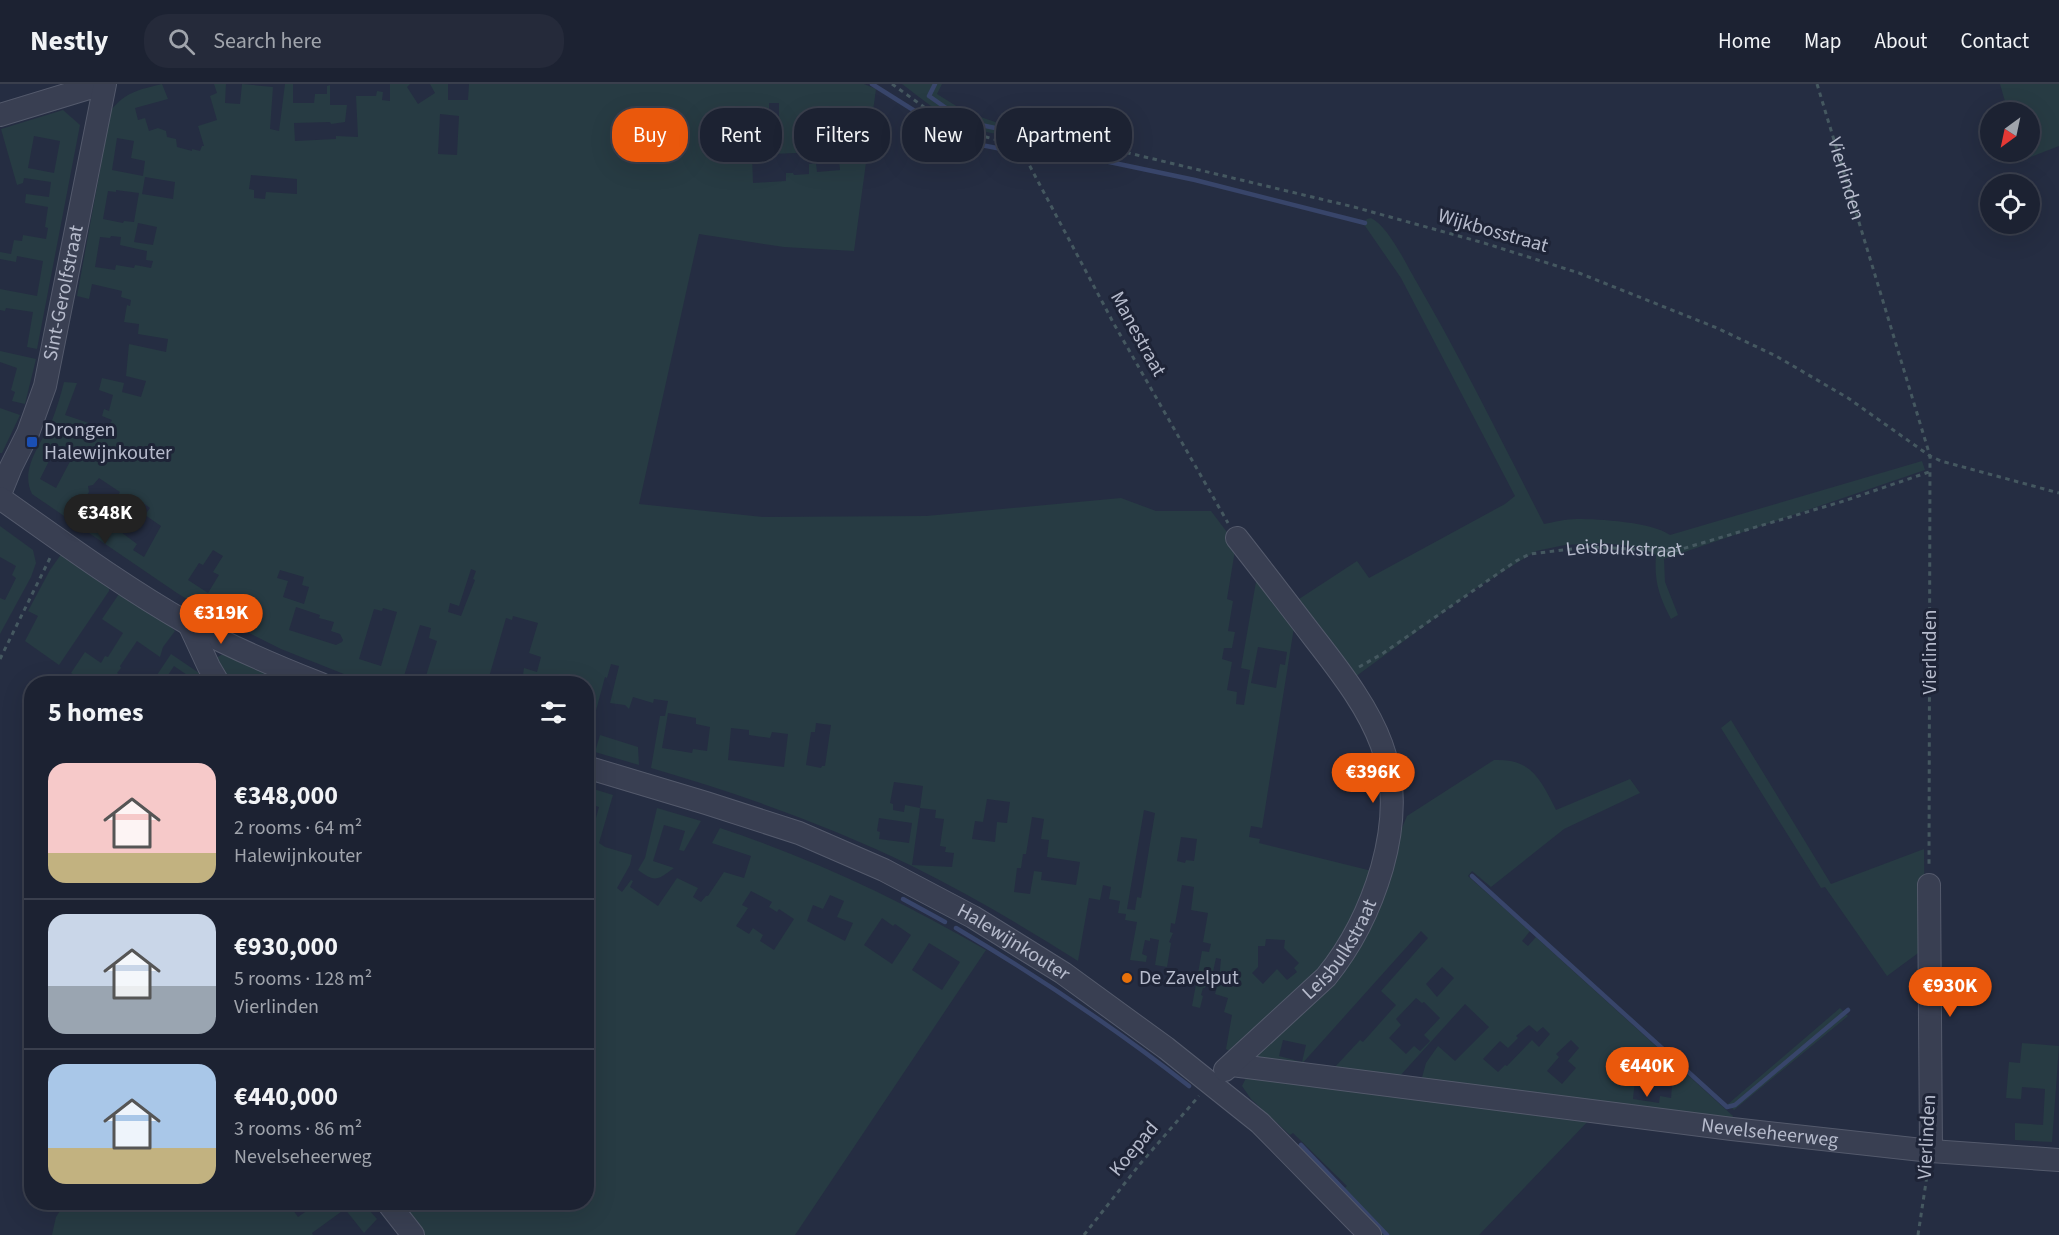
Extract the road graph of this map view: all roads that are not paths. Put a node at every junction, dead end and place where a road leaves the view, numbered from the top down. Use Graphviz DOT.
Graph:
graph roads {
  1 [pos="103,84"];
  2 [pos="0,115"];
  3 [pos="0,496"];
  4 [pos="1237,538"];
  5 [pos="189,624"];
  6 [pos="214,676"];
  7 [pos="301,676"];
  8 [pos="594,769"];
  9 [pos="1929,885"];
  10 [pos="1232,1065"];
  11 [pos="1210,1084"];
  12 [pos="1931,1151"];
  13 [pos="2059,1160"];
  14 [pos="393,1210"];
  15 [pos="413,1235"];
  16 [pos="1370,1235"];
  1 -- 2 [label="street"];
  1 -- 3 [label="street, Sint-Gerolfstraat"];
  3 -- 5 [label="street"];
  4 -- 10 [label="street, Leisbulkstraat"];
  5 -- 6 [label="street"];
  5 -- 7 [label="street"];
  8 -- 11 [label="street, Halewijnkouter"];
  9 -- 12 [label="street, Vierlinden"];
  10 -- 11 [label="street, Leisbulkstraat"];
  10 -- 12 [label="street, Nevelseheerweg"];
  11 -- 16 [label="street, Halewijnkouter"];
  12 -- 13 [label="street, Nevelseheerweg"];
  14 -- 15 [label="street"];
}
